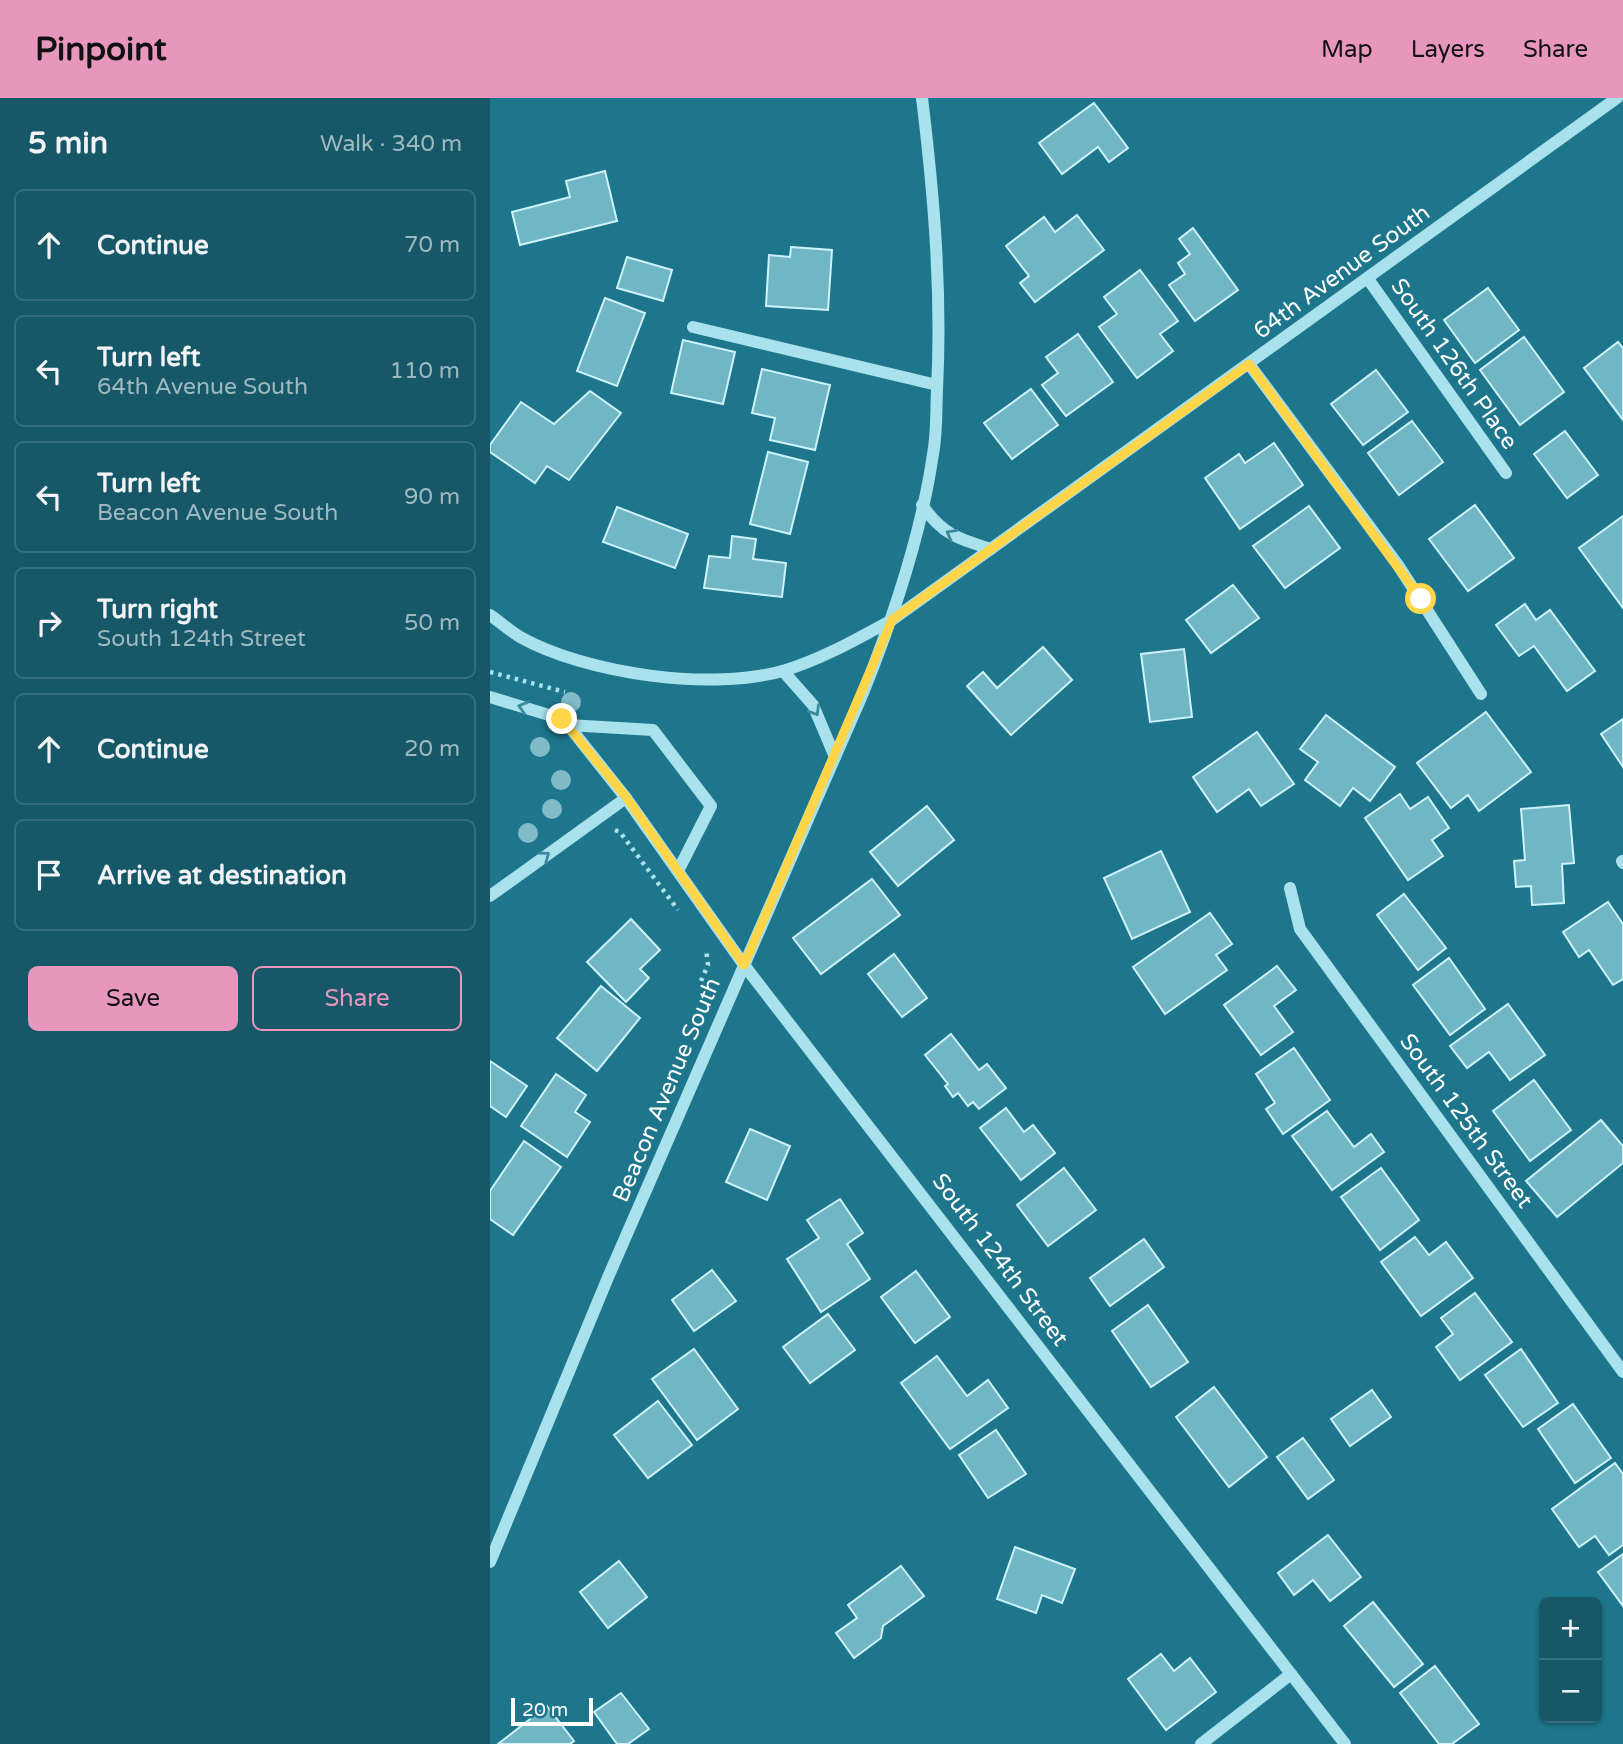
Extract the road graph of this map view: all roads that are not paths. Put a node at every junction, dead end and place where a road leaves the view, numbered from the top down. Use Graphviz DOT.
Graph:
graph roads {
  1 [pos="922,98"];
  2 [pos="1617,98"];
  3 [pos="1368,279"];
  4 [pos="693,327"];
  5 [pos="1249,364"];
  6 [pos="937,385"];
  7 [pos="1507,473"];
  8 [pos="922,505"];
  9 [pos="991,549"];
  10 [pos="490,615"];
  11 [pos="892,620"];
  12 [pos="783,671"];
  13 [pos="1481,694"];
  14 [pos="490,696"];
  15 [pos="568,725"];
  16 [pos="835,757"];
  17 [pos="626,797"];
  18 [pos="678,871"];
  19 [pos="1290,888"];
  20 [pos="490,896"];
  21 [pos="744,965"];
  22 [pos="1623,1371"];
  23 [pos="490,1562"];
  24 [pos="1291,1674"];
  25 [pos="1201,1744"];
  26 [pos="1345,1744"];
  1 -- 6 [label="street, Beacon Avenue South"];
  2 -- 3 [label="street, 64th Avenue South"];
  3 -- 5 [label="street, 64th Avenue South"];
  3 -- 7 [label="street, South 126th Place"];
  4 -- 6 [label="street"];
  5 -- 9 [label="street, 64th Avenue South"];
  5 -- 13 [label="street"];
  6 -- 8 [label="street, Beacon Avenue South"];
  9 -- 8 [label="street, one-way"];
  8 -- 11 [label="street, Beacon Avenue South"];
  9 -- 11 [label="street, 64th Avenue South"];
  10 -- 12 [label="street, 64th Avenue South"];
  11 -- 12 [label="street, 64th Avenue South"];
  11 -- 16 [label="street, Beacon Avenue South"];
  12 -- 16 [label="street, one-way"];
  15 -- 14 [label="street, one-way"];
  15 -- 17 [label="street, South 124th Street"];
  15 -- 18 [label="street"];
  16 -- 21 [label="street, Beacon Avenue South"];
  17 -- 18 [label="street, South 124th Street"];
  20 -- 17 [label="street, one-way"];
  18 -- 21 [label="street, South 124th Street"];
  19 -- 22 [label="street, South 125th Street"];
  21 -- 23 [label="street, Beacon Avenue South"];
  21 -- 24 [label="street, South 124th Street"];
  24 -- 25 [label="street"];
  24 -- 26 [label="street, South 124th Street"];
}
